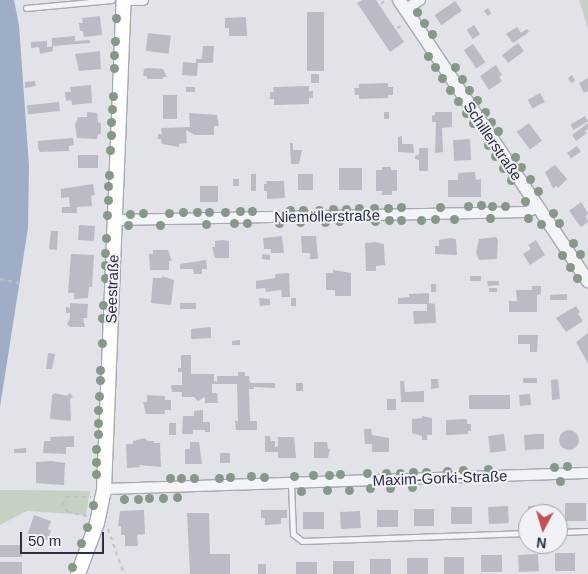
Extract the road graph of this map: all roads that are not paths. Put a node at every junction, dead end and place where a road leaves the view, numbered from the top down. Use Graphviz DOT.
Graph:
graph roads {
  1 [pos="112,0"];
  2 [pos="119,0"];
  3 [pos="124,0"];
  4 [pos="143,0"];
  5 [pos="420,0"];
  6 [pos="402,5"];
  7 [pos="26,8"];
  8 [pos="538,207"];
  9 [pos="115,220"];
  10 [pos="588,281"];
  11 [pos="588,473"];
  12 [pos="291,484"];
  13 [pos="104,489"];
  14 [pos="588,531"];
  15 [pos="568,532"];
  16 [pos="518,533"];
  17 [pos="78,574"];
  1 -- 7 [label="lane"];
  2 -- 3 [label="lane"];
  3 -- 4 [label="street"];
  3 -- 9 [label="main road, Seestraße"];
  5 -- 6 [label="street"];
  6 -- 8 [label="street, Schillerstraße"];
  8 -- 9 [label="street, Niemöllerstraße"];
  8 -- 10 [label="street, Schillerstraße"];
  9 -- 13 [label="main road, Seestraße"];
  11 -- 12 [label="street, Maxim-Gorki-Straße"];
  12 -- 13 [label="street, Maxim-Gorki-Straße"];
  12 -- 16 [label="lane"];
  13 -- 17 [label="main road, Seestraße"];
  14 -- 15 [label="lane"];
}
